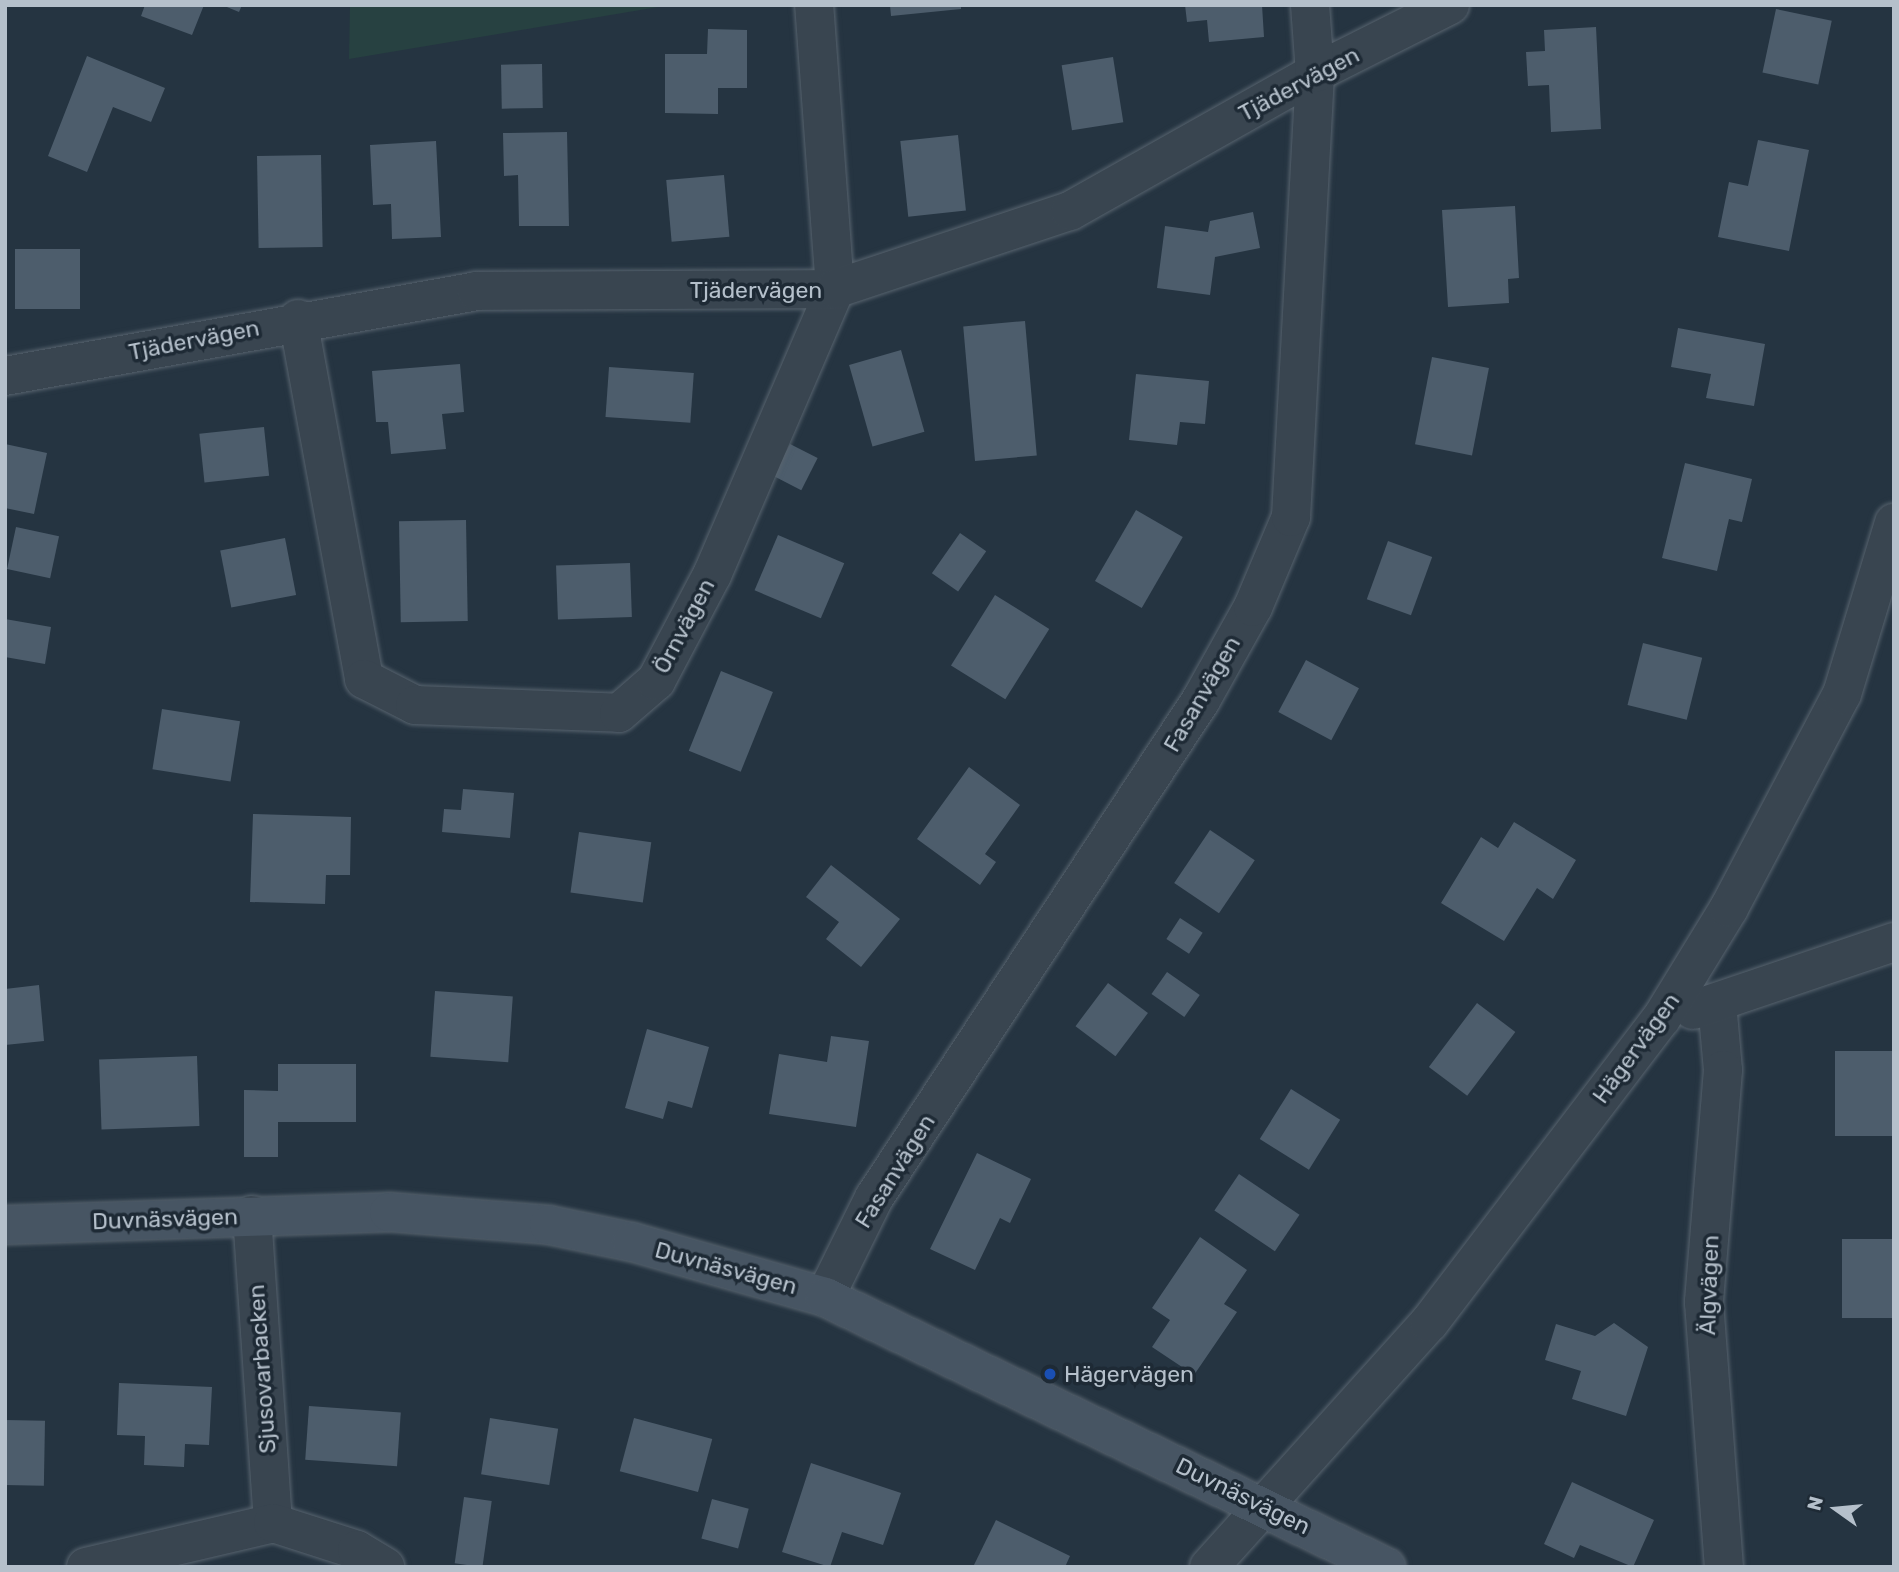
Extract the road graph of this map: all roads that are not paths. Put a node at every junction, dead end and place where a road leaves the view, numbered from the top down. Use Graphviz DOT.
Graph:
graph roads {
  1 [pos="814,5"];
  2 [pos="1310,5"];
  3 [pos="1450,5"];
  4 [pos="1315,72"];
  5 [pos="835,289"];
  6 [pos="298,319"];
  7 [pos="5,376"];
  8 [pos="1894,523"];
  9 [pos="1894,942"];
  10 [pos="1717,1003"];
  11 [pos="1661,1019"];
  12 [pos="252,1215"];
  13 [pos="5,1225"];
  14 [pos="825,1297"];
  15 [pos="1266,1507"];
  16 [pos="272,1523"];
  17 [pos="86,1567"];
  18 [pos="385,1567"];
  19 [pos="1209,1567"];
  20 [pos="1386,1567"];
  21 [pos="1724,1567"];
  1 -- 5 [label="street, Örnvägen"];
  2 -- 4 [label="street, Fasanvägen"];
  3 -- 4 [label="street, Tjädervägen"];
  4 -- 5 [label="street, Tjädervägen"];
  4 -- 14 [label="street, Fasanvägen"];
  5 -- 6 [label="street, Tjädervägen"];
  5 -- 6 [label="street, Örnvägen"];
  6 -- 7 [label="street, Tjädervägen"];
  8 -- 11 [label="street, Hägervägen"];
  9 -- 10 [label="street"];
  10 -- 11 [label="street"];
  10 -- 21 [label="street, Älgvägen"];
  11 -- 15 [label="street, Hägervägen"];
  12 -- 13 [label="street, Duvnäsvägen"];
  12 -- 14 [label="street, Duvnäsvägen"];
  12 -- 16 [label="street, Sjusovarbacken"];
  14 -- 15 [label="street, Duvnäsvägen"];
  15 -- 19 [label="street, Hägervägen"];
  15 -- 20 [label="street, Duvnäsvägen"];
  16 -- 17 [label="street"];
  16 -- 18 [label="street"];
}
